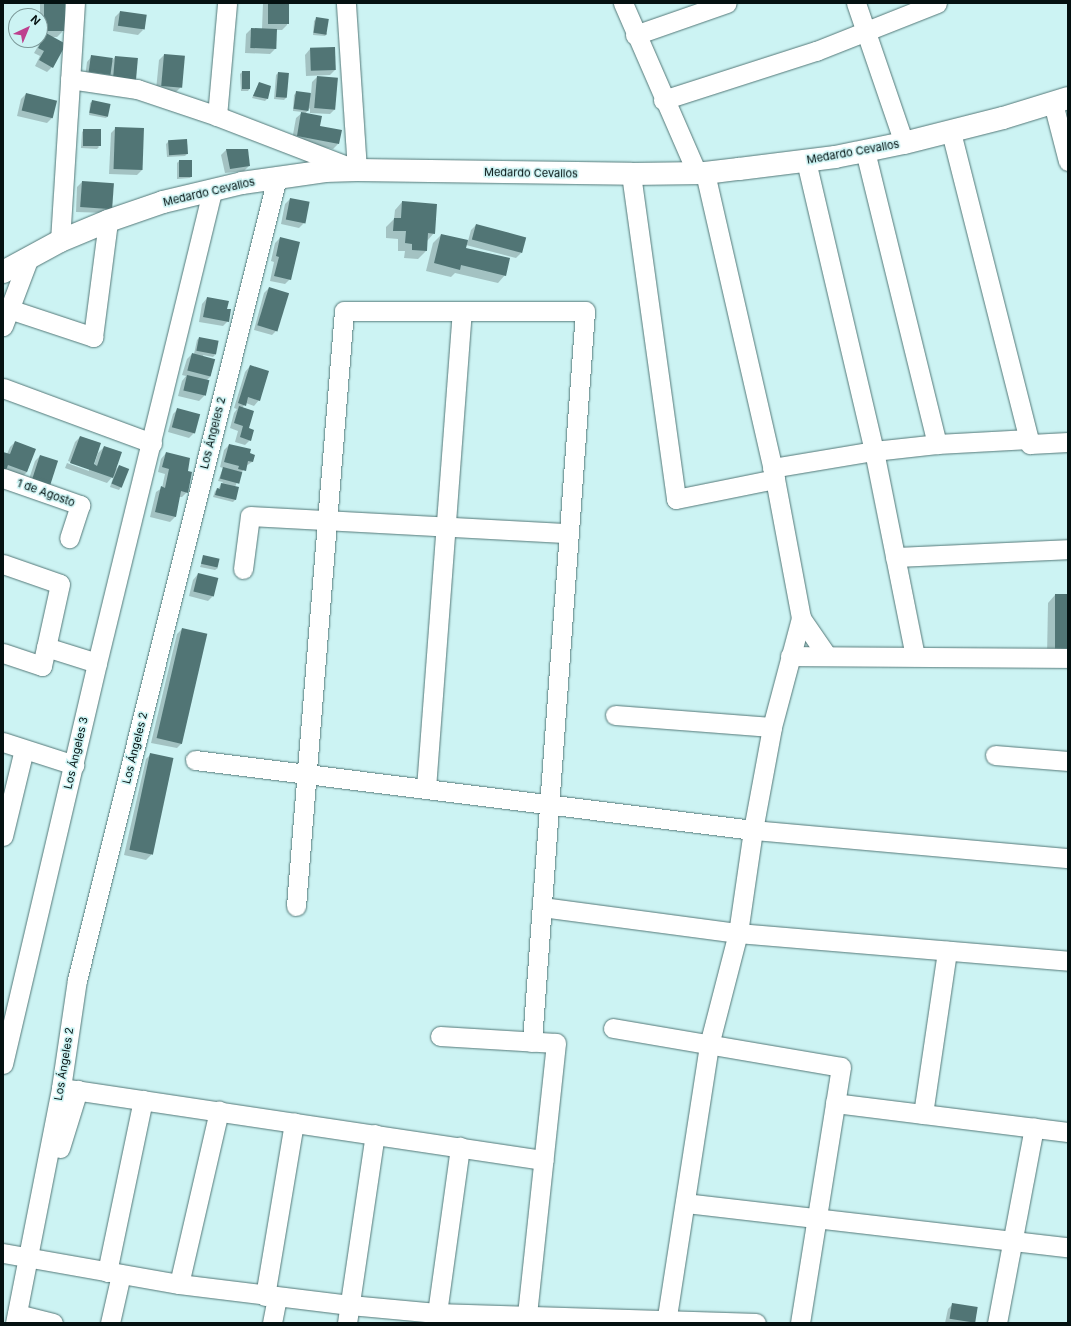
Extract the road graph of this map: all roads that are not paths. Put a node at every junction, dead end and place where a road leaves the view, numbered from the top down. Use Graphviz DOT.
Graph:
graph roads {
  1 [pos="75,3"];
  2 [pos="227,3"];
  3 [pos="346,3"];
  4 [pos="623,3"];
  5 [pos="727,3"];
  6 [pos="856,3"];
  7 [pos="937,3"];
  8 [pos="866,31"];
  9 [pos="635,35"];
  10 [pos="70,79"];
  11 [pos="663,100"];
  12 [pos="1061,100"];
  13 [pos="217,116"];
  14 [pos="951,132"];
  15 [pos="904,143"];
  16 [pos="865,151"];
  17 [pos="806,161"];
  18 [pos="1068,161"];
  19 [pos="357,170"];
  20 [pos="701,173"];
  21 [pos="631,174"];
  22 [pos="277,177"];
  23 [pos="212,190"];
  24 [pos="108,221"];
  25 [pos="60,241"];
  26 [pos="28,260"];
  27 [pos="3,272"];
  28 [pos="462,311"];
  29 [pos="6,317"];
  30 [pos="3,388"];
  31 [pos="1029,439"];
  32 [pos="1068,442"];
  33 [pos="152,443"];
  34 [pos="937,444"];
  35 [pos="874,451"];
  36 [pos="773,474"];
  37 [pos="3,478"];
  38 [pos="327,520"];
  39 [pos="445,527"];
  40 [pos="569,533"];
  41 [pos="69,538"];
  42 [pos="1068,548"];
  43 [pos="895,557"];
  44 [pos="3,564"];
  45 [pos="243,569"];
  46 [pos="801,618"];
  47 [pos="46,647"];
  48 [pos="3,653"];
  49 [pos="790,656"];
  50 [pos="827,656"];
  51 [pos="916,656"];
  52 [pos="1068,658"];
  53 [pos="97,663"];
  54 [pos="615,715"];
  55 [pos="772,727"];
  56 [pos="3,742"];
  57 [pos="24,748"];
  58 [pos="995,754"];
  59 [pos="196,760"];
  60 [pos="1068,761"];
  61 [pos="74,765"];
  62 [pos="306,773"];
  63 [pos="426,788"];
  64 [pos="753,830"];
  65 [pos="4,831"];
  66 [pos="1068,858"];
  67 [pos="296,906"];
  68 [pos="542,907"];
  69 [pos="738,933"];
  70 [pos="947,951"];
  71 [pos="1068,961"];
  72 [pos="613,1028"];
  73 [pos="440,1036"];
  74 [pos="532,1042"];
  75 [pos="709,1045"];
  76 [pos="3,1064"];
  77 [pos="69,1089"];
  78 [pos="143,1100"];
  79 [pos="835,1103"];
  80 [pos="219,1111"];
  81 [pos="923,1114"];
  82 [pos="294,1122"];
  83 [pos="1034,1127"];
  84 [pos="1068,1132"];
  85 [pos="375,1134"];
  86 [pos="460,1147"];
  87 [pos="544,1160"];
  88 [pos="685,1203"];
  89 [pos="817,1218"];
  90 [pos="1014,1241"];
  91 [pos="1068,1247"];
  92 [pos="3,1253"];
  93 [pos="28,1255"];
  94 [pos="114,1273"];
  95 [pos="179,1284"];
  96 [pos="271,1296"];
  97 [pos="437,1313"];
  98 [pos="349,1314"];
  99 [pos="16,1318"];
  100 [pos="456,1318"];
  101 [pos="539,1319"];
  102 [pos="666,1322"];
  103 [pos="53,1323"];
  104 [pos="110,1323"];
  105 [pos="272,1323"];
  106 [pos="756,1323"];
  107 [pos="800,1323"];
  108 [pos="997,1323"];
  1 -- 10 [label="street"];
  2 -- 13 [label="street"];
  3 -- 19 [label="street"];
  4 -- 9 [label="street"];
  5 -- 9 [label="street"];
  6 -- 8 [label="street"];
  7 -- 8 [label="street"];
  8 -- 11 [label="street"];
  8 -- 15 [label="street"];
  9 -- 11 [label="street"];
  10 -- 13 [label="street"];
  10 -- 25 [label="street"];
  11 -- 20 [label="street"];
  12 -- 14 [label="street, Medardo Cevallos"];
  12 -- 18 [label="street"];
  13 -- 19 [label="street"];
  14 -- 15 [label="street, Medardo Cevallos"];
  14 -- 31 [label="street"];
  15 -- 16 [label="street, Medardo Cevallos"];
  16 -- 17 [label="street, Medardo Cevallos"];
  16 -- 34 [label="street"];
  17 -- 20 [label="street, Medardo Cevallos"];
  17 -- 35 [label="street"];
  19 -- 21 [label="street, Medardo Cevallos"];
  19 -- 22 [label="street, Medardo Cevallos"];
  20 -- 21 [label="street, Medardo Cevallos"];
  20 -- 36 [label="street"];
  21 -- 36 [label="street"];
  22 -- 23 [label="street, Medardo Cevallos"];
  22 -- 77 [label="street, Los Ángeles 2"];
  23 -- 24 [label="street, Medardo Cevallos"];
  23 -- 33 [label="street, Los Ángeles 3"];
  24 -- 25 [label="street, Medardo Cevallos"];
  24 -- 29 [label="street"];
  25 -- 26 [label="street, Medardo Cevallos"];
  26 -- 27 [label="street, Medardo Cevallos"];
  26 -- 29 [label="street"];
  28 -- 38 [label="street"];
  28 -- 39 [label="street"];
  28 -- 40 [label="street"];
  30 -- 33 [label="street"];
  31 -- 32 [label="street"];
  31 -- 34 [label="street"];
  33 -- 53 [label="street, Los Ángeles 3"];
  34 -- 35 [label="street"];
  35 -- 36 [label="street"];
  35 -- 43 [label="street"];
  36 -- 46 [label="street"];
  37 -- 41 [label="street, 1 de Agosto"];
  38 -- 39 [label="street"];
  38 -- 45 [label="street"];
  38 -- 62 [label="street"];
  39 -- 40 [label="street"];
  39 -- 63 [label="street"];
  40 -- 68 [label="street"];
  42 -- 43 [label="street"];
  43 -- 51 [label="street"];
  44 -- 47 [label="street"];
  46 -- 49 [label="street"];
  46 -- 50 [label="street"];
  47 -- 48 [label="street"];
  47 -- 53 [label="street"];
  49 -- 50 [label="street"];
  49 -- 55 [label="street"];
  50 -- 51 [label="street"];
  51 -- 52 [label="street"];
  53 -- 61 [label="street, Los Ángeles 3"];
  54 -- 55 [label="street"];
  55 -- 64 [label="street"];
  56 -- 57 [label="street"];
  57 -- 61 [label="street"];
  57 -- 65 [label="street"];
  58 -- 60 [label="street"];
  59 -- 62 [label="street"];
  61 -- 76 [label="street, Los Ángeles 3"];
  62 -- 63 [label="street"];
  62 -- 67 [label="street"];
  63 -- 64 [label="street"];
  64 -- 66 [label="street"];
  64 -- 69 [label="street"];
  68 -- 69 [label="street"];
  68 -- 74 [label="street"];
  69 -- 70 [label="street"];
  69 -- 75 [label="street"];
  70 -- 71 [label="street"];
  70 -- 81 [label="street"];
  72 -- 75 [label="street"];
  73 -- 74 [label="street"];
  74 -- 87 [label="street"];
  75 -- 79 [label="street"];
  75 -- 88 [label="street"];
  77 -- 78 [label="street"];
  77 -- 93 [label="street, Los Ángeles 2"];
  78 -- 80 [label="street"];
  78 -- 94 [label="street"];
  79 -- 81 [label="street"];
  79 -- 89 [label="street"];
  80 -- 82 [label="street"];
  80 -- 95 [label="street"];
  81 -- 83 [label="street"];
  82 -- 85 [label="street"];
  82 -- 96 [label="street"];
  83 -- 84 [label="street"];
  83 -- 90 [label="street"];
  85 -- 86 [label="street"];
  85 -- 98 [label="street"];
  86 -- 87 [label="street"];
  86 -- 97 [label="street"];
  87 -- 101 [label="street"];
  88 -- 89 [label="street"];
  88 -- 102 [label="street"];
  89 -- 90 [label="street"];
  89 -- 107 [label="street"];
  90 -- 91 [label="street"];
  90 -- 108 [label="street"];
  92 -- 93 [label="street"];
  93 -- 94 [label="street"];
  93 -- 99 [label="street, Los Ángeles 2"];
  94 -- 95 [label="street"];
  94 -- 104 [label="street"];
  95 -- 96 [label="street"];
  96 -- 98 [label="street"];
  96 -- 105 [label="street"];
  97 -- 98 [label="street"];
  97 -- 100 [label="street"];
  99 -- 103 [label="street"];
  100 -- 101 [label="street"];
  101 -- 102 [label="street"];
  102 -- 106 [label="street"];
}
